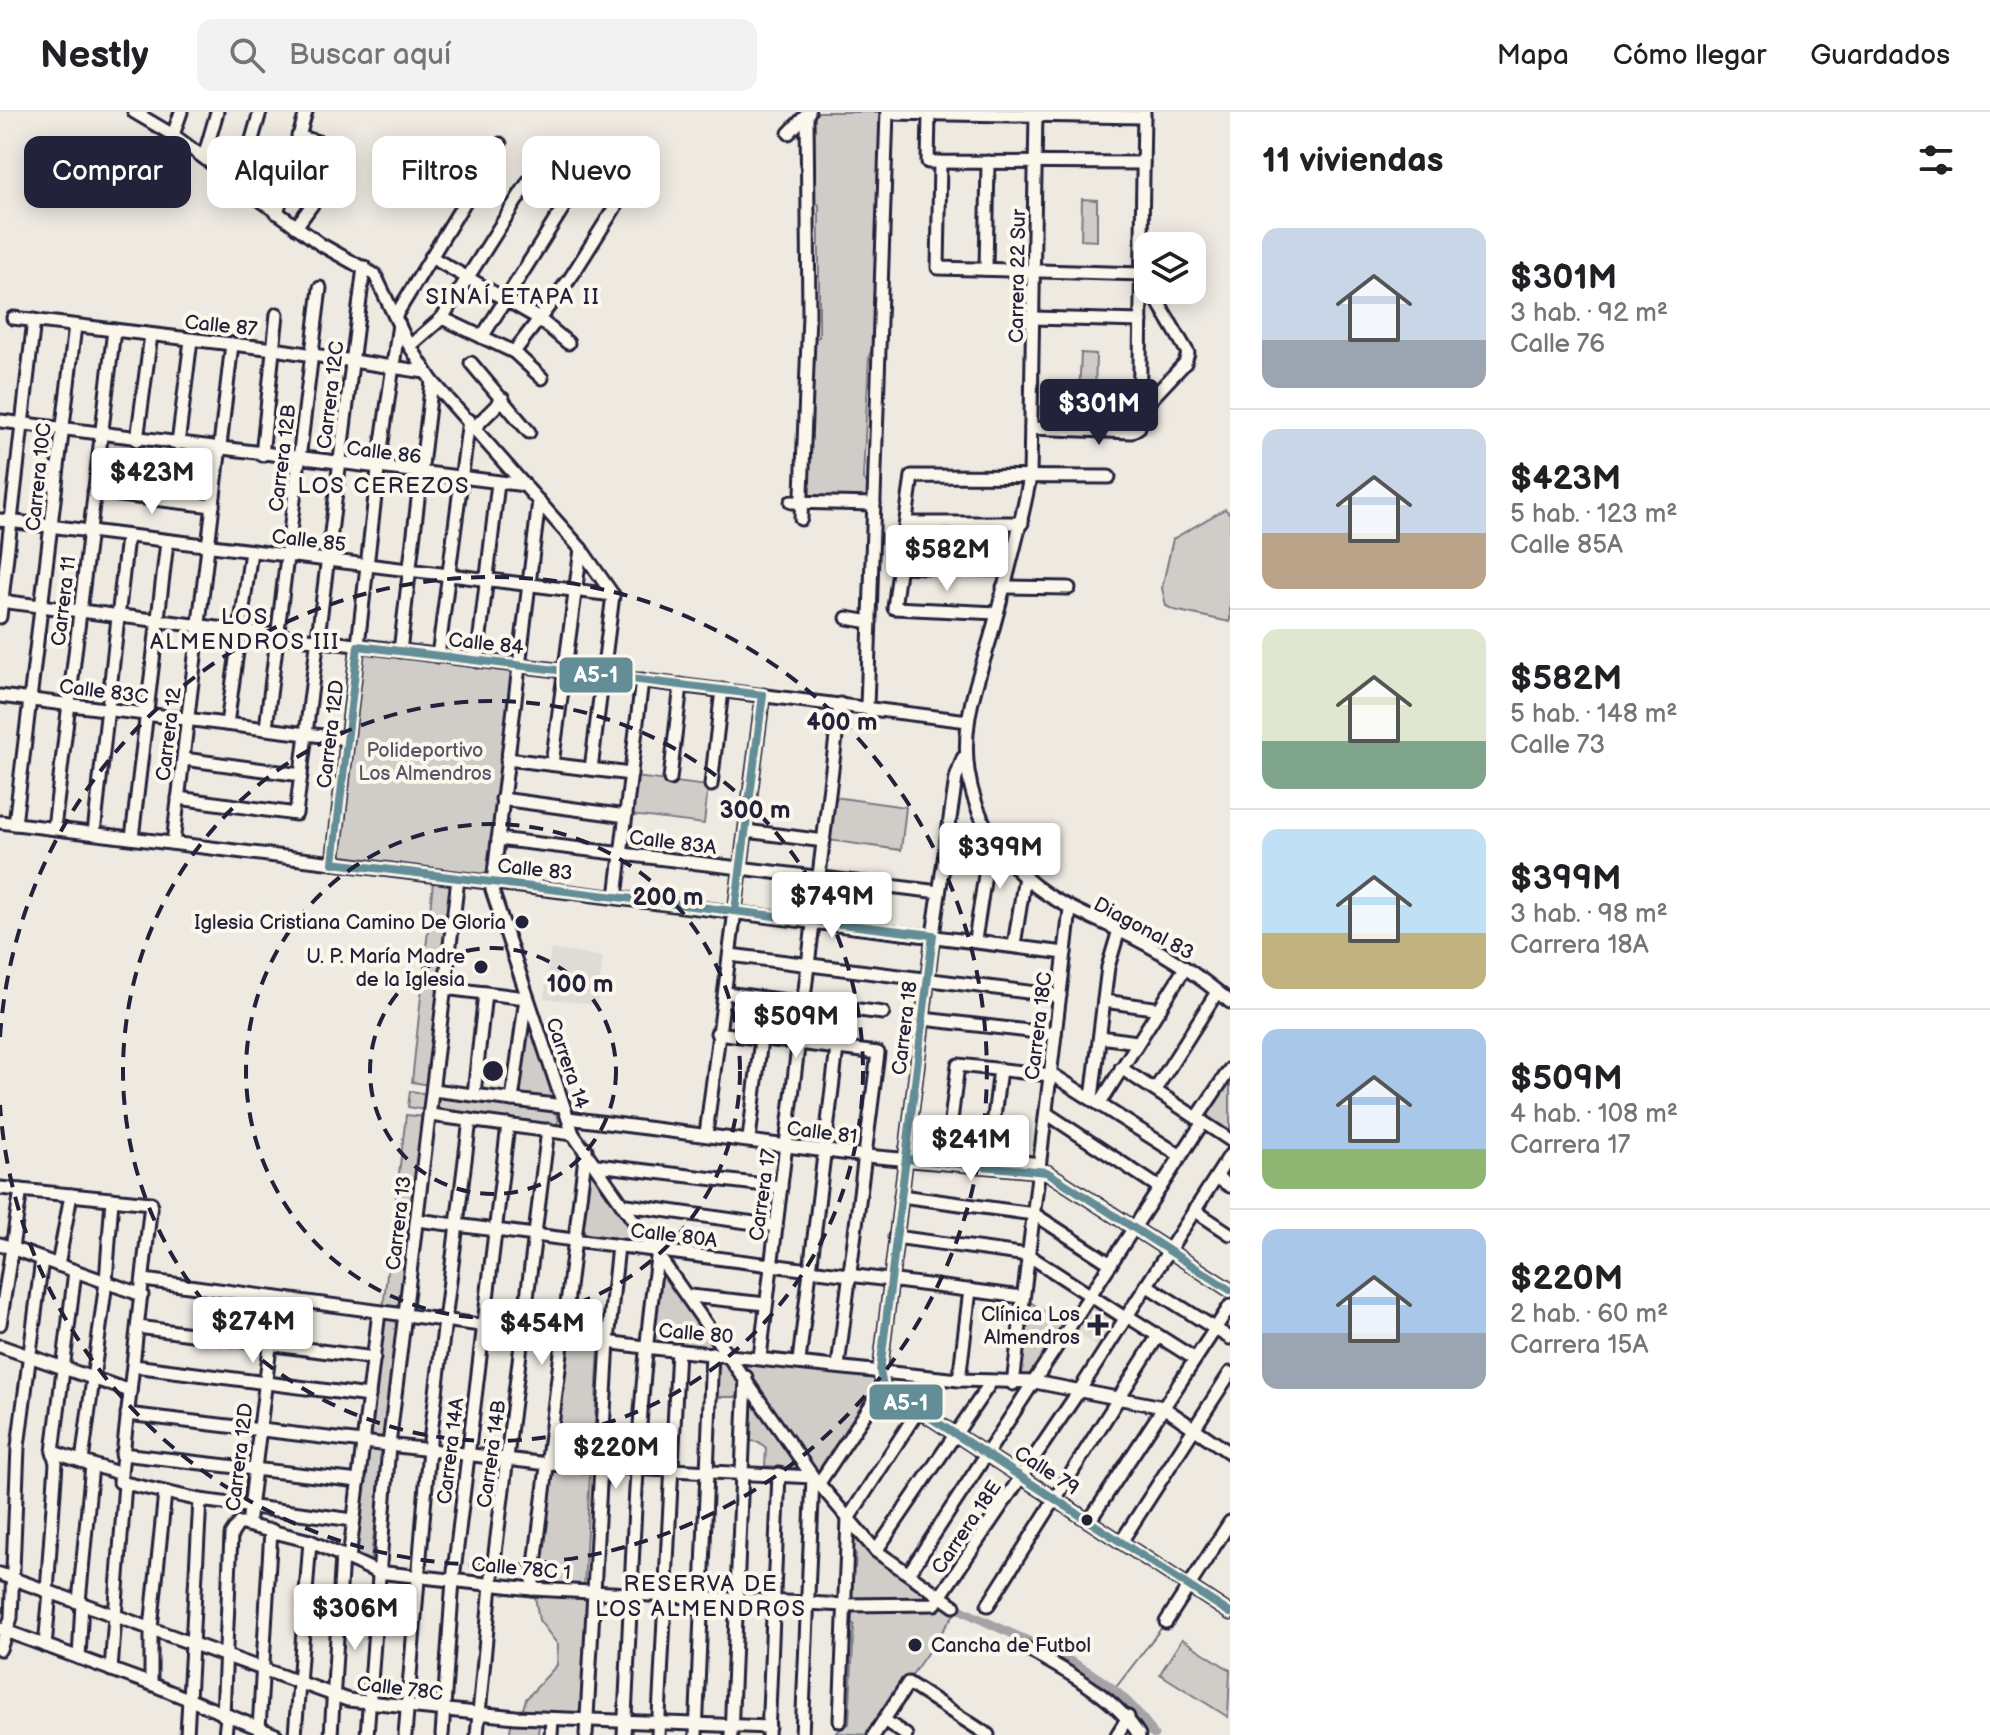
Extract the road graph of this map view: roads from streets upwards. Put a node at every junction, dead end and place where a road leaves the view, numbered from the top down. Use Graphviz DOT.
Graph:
graph roads {
  1 [pos="134,112"];
  2 [pos="181,112"];
  3 [pos="217,112"];
  4 [pos="260,112"];
  5 [pos="306,112"];
  6 [pos="887,112"];
  7 [pos="1036,113"];
  8 [pos="808,114"];
  9 [pos="929,114"];
  10 [pos="1144,115"];
  11 [pos="789,133"];
  12 [pos="173,135"];
  13 [pos="253,136"];
  14 [pos="298,136"];
  15 [pos="204,157"];
  16 [pos="207,159"];
  17 [pos="934,162"];
  18 [pos="988,162"];
  19 [pos="1037,162"];
  20 [pos="1143,163"];
  21 [pos="522,191"];
  22 [pos="270,208"];
  23 [pos="278,208"];
  24 [pos="309,208"];
  25 [pos="461,208"];
  26 [pos="563,208"];
  27 [pos="614,208"];
  28 [pos="277,213"];
  29 [pos="298,228"];
  30 [pos="1144,232"];
  31 [pos="431,257"];
  32 [pos="364,267"];
  33 [pos="986,269"];
  34 [pos="1035,270"];
  35 [pos="465,278"];
  36 [pos="1134,279"];
  37 [pos="320,288"];
  38 [pos="505,298"];
  39 [pos="1143,304"];
  40 [pos="1160,304"];
  41 [pos="277,314"];
  42 [pos="13,318"];
  43 [pos="442,318"];
  44 [pos="538,318"];
  45 [pos="1034,318"];
  46 [pos="398,319"];
  47 [pos="34,320"];
  48 [pos="1141,321"];
  49 [pos="75,326"];
  50 [pos="114,330"];
  51 [pos="151,335"];
  52 [pos="482,337"];
  53 [pos="191,340"];
  54 [pos="568,343"];
  55 [pos="232,344"];
  56 [pos="410,346"];
  57 [pos="274,349"];
  58 [pos="514,352"];
  59 [pos="313,354"];
  60 [pos="352,359"];
  61 [pos="471,363"];
  62 [pos="393,365"];
  63 [pos="428,376"];
  64 [pos="542,378"];
  65 [pos="503,399"];
  66 [pos="1140,417"];
  67 [pos="1,421"];
  68 [pos="22,424"];
  69 [pos="472,424"];
  70 [pos="1031,428"];
  71 [pos="61,429"];
  72 [pos="529,432"];
  73 [pos="101,435"];
  74 [pos="137,440"];
  75 [pos="178,444"];
  76 [pos="220,451"];
  77 [pos="262,455"];
  78 [pos="300,460"];
  79 [pos="339,465"];
  80 [pos="378,470"];
  81 [pos="419,475"];
  82 [pos="1030,477"];
  83 [pos="1109,477"];
  84 [pos="460,479"];
  85 [pos="498,483"];
  86 [pos="525,485"];
  87 [pos="94,492"];
  88 [pos="539,501"];
  89 [pos="796,503"];
  90 [pos="874,504"];
  91 [pos="213,506"];
  92 [pos="801,519"];
  93 [pos="5,521"];
  94 [pos="906,523"];
  95 [pos="1022,523"];
  96 [pos="51,527"];
  97 [pos="89,533"];
  98 [pos="127,537"];
  99 [pos="167,542"];
  100 [pos="209,547"];
  101 [pos="581,549"];
  102 [pos="251,551"];
  103 [pos="287,556"];
  104 [pos="328,560"];
  105 [pos="367,565"];
  106 [pos="900,566"];
  107 [pos="409,570"];
  108 [pos="1008,570"];
  109 [pos="449,575"];
  110 [pos="486,580"];
  111 [pos="530,585"];
  112 [pos="1003,587"];
  113 [pos="1069,588"];
  114 [pos="574,590"];
  115 [pos="613,595"];
  116 [pos="1,602"];
  117 [pos="41,607"];
  118 [pos="80,612"];
  119 [pos="997,613"];
  120 [pos="0,617"];
  121 [pos="119,618"];
  122 [pos="847,618"];
  123 [pos="870,622"];
  124 [pos="159,623"];
  125 [pos="200,628"];
  126 [pos="239,633"];
  127 [pos="277,637"];
  128 [pos="318,641"];
  129 [pos="358,646"];
  130 [pos="400,651"];
  131 [pos="438,656"];
  132 [pos="477,661"];
  133 [pos="519,665"];
  134 [pos="564,671"];
  135 [pos="602,675"];
  136 [pos="642,680"];
  137 [pos="681,685"];
  138 [pos="722,690"];
  139 [pos="763,695"];
  140 [pos="0,696"];
  141 [pos="30,699"];
  142 [pos="69,704"];
  143 [pos="840,704"];
  144 [pos="867,707"];
  145 [pos="109,709"];
  146 [pos="147,715"];
  147 [pos="189,719"];
  148 [pos="968,721"];
  149 [pos="227,724"];
  150 [pos="266,728"];
  151 [pos="306,733"];
  152 [pos="347,739"];
  153 [pos="966,751"];
  154 [pos="184,759"];
  155 [pos="507,759"];
  156 [pos="552,764"];
  157 [pos="591,769"];
  158 [pos="631,774"];
  159 [pos="301,775"];
  160 [pos="670,779"];
  161 [pos="711,785"];
  162 [pos="178,798"];
  163 [pos="502,799"];
  164 [pos="626,816"];
  165 [pos="0,822"];
  166 [pos="15,824"];
  167 [pos="54,828"];
  168 [pos="746,831"];
  169 [pos="94,833"];
  170 [pos="991,836"];
  171 [pos="132,838"];
  172 [pos="498,839"];
  173 [pos="824,841"];
  174 [pos="173,843"];
  175 [pos="622,853"];
  176 [pos="333,863"];
  177 [pos="741,869"];
  178 [pos="1025,876"];
  179 [pos="820,878"];
  180 [pos="458,879"];
  181 [pos="492,883"];
  182 [pos="939,892"];
  183 [pos="616,897"];
  184 [pos="1070,910"];
  185 [pos="735,911"];
  186 [pos="815,921"];
  187 [pos="1119,930"];
  188 [pos="933,935"];
  189 [pos="975,940"];
  190 [pos="1014,945"];
  191 [pos="1065,953"];
  192 [pos="730,955"];
  193 [pos="809,964"];
  194 [pos="1185,968"];
  195 [pos="928,979"];
  196 [pos="444,988"];
  197 [pos="1217,992"];
  198 [pos="485,993"];
  199 [pos="725,993"];
  200 [pos="1060,996"];
  201 [pos="526,998"];
  202 [pos="1104,1001"];
  203 [pos="1230,1002"];
  204 [pos="804,1003"];
  205 [pos="1160,1009"];
  206 [pos="883,1013"];
  207 [pos="923,1019"];
  208 [pos="717,1033"];
  209 [pos="1055,1034"];
  210 [pos="1100,1037"];
  211 [pos="761,1039"];
  212 [pos="1137,1042"];
  213 [pos="799,1043"];
  214 [pos="837,1048"];
  215 [pos="1121,1068"];
  216 [pos="1000,1069"];
  217 [pos="1230,1069"];
  218 [pos="1050,1074"];
  219 [pos="433,1090"];
  220 [pos="1155,1090"];
  221 [pos="474,1094"];
  222 [pos="512,1100"];
  223 [pos="1096,1100"];
  224 [pos="566,1112"];
  225 [pos="1046,1113"];
  226 [pos="430,1115"];
  227 [pos="470,1120"];
  228 [pos="1200,1120"];
  229 [pos="508,1125"];
  230 [pos="548,1130"];
  231 [pos="573,1134"];
  232 [pos="706,1134"];
  233 [pos="749,1139"];
  234 [pos="1230,1140"];
  235 [pos="787,1146"];
  236 [pos="586,1149"];
  237 [pos="824,1150"];
  238 [pos="947,1152"];
  239 [pos="907,1153"];
  240 [pos="1230,1155"];
  241 [pos="866,1156"];
  242 [pos="1181,1156"];
  243 [pos="989,1158"];
  244 [pos="597,1165"];
  245 [pos="1039,1168"];
  246 [pos="1216,1177"];
  247 [pos="1230,1186"];
  248 [pos="781,1187"];
  249 [pos="0,1188"];
  250 [pos="1160,1188"];
  251 [pos="21,1190"];
  252 [pos="71,1195"];
  253 [pos="901,1196"];
  254 [pos="112,1199"];
  255 [pos="627,1205"];
  256 [pos="1194,1210"];
  257 [pos="1034,1214"];
  258 [pos="417,1220"];
  259 [pos="456,1224"];
  260 [pos="776,1226"];
  261 [pos="496,1228"];
  262 [pos="1134,1228"];
  263 [pos="535,1233"];
  264 [pos="1230,1234"];
  265 [pos="895,1237"];
  266 [pos="575,1239"];
  267 [pos="0,1244"];
  268 [pos="618,1246"];
  269 [pos="13,1248"];
  270 [pos="1168,1250"];
  271 [pos="658,1251"];
  272 [pos="1028,1255"];
  273 [pos="42,1259"];
  274 [pos="1111,1264"];
  275 [pos="58,1265"];
  276 [pos="771,1265"];
  277 [pos="810,1270"];
  278 [pos="75,1271"];
  279 [pos="850,1273"];
  280 [pos="890,1279"];
  281 [pos="144,1280"];
  282 [pos="106,1282"];
  283 [pos="1146,1285"];
  284 [pos="970,1290"];
  285 [pos="1230,1290"];
  286 [pos="142,1295"];
  287 [pos="690,1296"];
  288 [pos="1022,1297"];
  289 [pos="1091,1297"];
  290 [pos="276,1298"];
  291 [pos="766,1304"];
  292 [pos="1230,1306"];
  293 [pos="379,1312"];
  294 [pos="405,1314"];
  295 [pos="1126,1317"];
  296 [pos="448,1318"];
  297 [pos="484,1323"];
  298 [pos="0,1324"];
  299 [pos="138,1327"];
  300 [pos="526,1329"];
  301 [pos="1215,1329"];
  302 [pos="563,1335"];
  303 [pos="1158,1336"];
  304 [pos="1230,1338"];
  305 [pos="608,1341"];
  306 [pos="271,1345"];
  307 [pos="0,1346"];
  308 [pos="644,1347"];
  309 [pos="678,1350"];
  310 [pos="712,1353"];
  311 [pos="730,1354"];
  312 [pos="29,1356"];
  313 [pos="760,1357"];
  314 [pos="374,1358"];
  315 [pos="1195,1359"];
  316 [pos="799,1361"];
  317 [pos="134,1366"];
  318 [pos="838,1366"];
  319 [pos="63,1369"];
  320 [pos="880,1371"];
  321 [pos="1230,1373"];
  322 [pos="746,1377"];
  323 [pos="95,1379"];
  324 [pos="959,1380"];
  325 [pos="991,1382"];
  326 [pos="1035,1382"];
  327 [pos="1013,1384"];
  328 [pos="266,1385"];
  329 [pos="883,1387"];
  330 [pos="130,1391"];
  331 [pos="1079,1391"];
  332 [pos="369,1396"];
  333 [pos="1119,1398"];
  334 [pos="1163,1407"];
  335 [pos="919,1409"];
  336 [pos="127,1414"];
  337 [pos="1195,1428"];
  338 [pos="261,1429"];
  339 [pos="956,1433"];
  340 [pos="364,1442"];
  341 [pos="389,1445"];
  342 [pos="429,1449"];
  343 [pos="53,1452"];
  344 [pos="468,1453"];
  345 [pos="1230,1453"];
  346 [pos="122,1454"];
  347 [pos="989,1454"];
  348 [pos="508,1459"];
  349 [pos="87,1463"];
  350 [pos="548,1464"];
  351 [pos="601,1464"];
  352 [pos="635,1466"];
  353 [pos="672,1468"];
  354 [pos="255,1470"];
  355 [pos="707,1470"];
  356 [pos="742,1472"];
  357 [pos="779,1474"];
  358 [pos="1023,1476"];
  359 [pos="123,1478"];
  360 [pos="816,1480"];
  361 [pos="359,1481"];
  362 [pos="165,1493"];
  363 [pos="1057,1498"];
  364 [pos="200,1500"];
  365 [pos="250,1507"];
  366 [pos="848,1519"];
  367 [pos="353,1520"];
  368 [pos="1090,1520"];
  369 [pos="1230,1522"];
  370 [pos="248,1525"];
  371 [pos="271,1530"];
  372 [pos="310,1541"];
  373 [pos="1121,1542"];
  374 [pos="876,1551"];
  375 [pos="346,1557"];
  376 [pos="377,1572"];
  377 [pos="909,1573"];
  378 [pos="0,1574"];
  379 [pos="416,1577"];
  380 [pos="14,1579"];
  381 [pos="453,1580"];
  382 [pos="491,1585"];
  383 [pos="1189,1586"];
  384 [pos="532,1589"];
  385 [pos="49,1591"];
  386 [pos="594,1592"];
  387 [pos="629,1593"];
  388 [pos="665,1595"];
  389 [pos="702,1597"];
  390 [pos="941,1597"];
  391 [pos="737,1599"];
  392 [pos="774,1601"];
  393 [pos="809,1602"];
  394 [pos="80,1603"];
  395 [pos="845,1605"];
  396 [pos="988,1605"];
  397 [pos="954,1606"];
  398 [pos="1230,1613"];
  399 [pos="116,1615"];
  400 [pos="1166,1622"];
  401 [pos="151,1628"];
  402 [pos="3,1630"];
  403 [pos="191,1641"];
  404 [pos="45,1646"];
  405 [pos="1025,1648"];
  406 [pos="0,1649"];
  407 [pos="224,1653"];
  408 [pos="79,1658"];
  409 [pos="260,1666"];
  410 [pos="111,1670"];
  411 [pos="298,1680"];
  412 [pos="151,1684"];
  413 [pos="332,1694"];
  414 [pos="191,1702"];
  415 [pos="369,1704"];
  416 [pos="407,1707"];
  417 [pos="445,1712"];
  418 [pos="480,1715"];
  419 [pos="225,1716"];
  420 [pos="1128,1717"];
  421 [pos="552,1719"];
  422 [pos="587,1720"];
  423 [pos="884,1720"];
  424 [pos="625,1721"];
  425 [pos="840,1721"];
  426 [pos="658,1729"];
  427 [pos="696,1730"];
  428 [pos="732,1730"];
  429 [pos="260,1731"];
  430 [pos="769,1731"];
  431 [pos="187,1735"];
  432 [pos="225,1735"];
  433 [pos="276,1735"];
  434 [pos="295,1735"];
  435 [pos="331,1735"];
  436 [pos="367,1735"];
  437 [pos="405,1735"];
  438 [pos="442,1735"];
  439 [pos="477,1735"];
  440 [pos="551,1735"];
  441 [pos="586,1735"];
  442 [pos="624,1735"];
  443 [pos="706,1735"];
  444 [pos="802,1735"];
  445 [pos="874,1735"];
  446 [pos="906,1735"];
  447 [pos="988,1735"];
  448 [pos="1117,1735"];
  449 [pos="1139,1735"];
  1 -- 12 [label="street"];
  2 -- 12 [label="street"];
  3 -- 15 [label="street"];
  4 -- 13 [label="street"];
  5 -- 14 [label="street"];
  6 -- 9 [label="street"];
  6 -- 90 [label="street"];
  7 -- 9 [label="street"];
  7 -- 10 [label="street"];
  7 -- 19 [label="street, Carrera 22 Sur"];
  8 -- 11 [label="street"];
  8 -- 89 [label="street"];
  9 -- 17 [label="street"];
  10 -- 20 [label="street"];
  12 -- 15 [label="street"];
  15 -- 16 [label="street"];
  17 -- 18 [label="street"];
  17 -- 33 [label="street"];
  18 -- 19 [label="street"];
  18 -- 33 [label="street"];
  19 -- 20 [label="street"];
  19 -- 34 [label="street, Carrera 22 Sur"];
  20 -- 30 [label="street"];
  21 -- 35 [label="street"];
  22 -- 28 [label="street"];
  23 -- 28 [label="street"];
  24 -- 29 [label="street"];
  25 -- 31 [label="street"];
  26 -- 38 [label="street"];
  27 -- 44 [label="street"];
  28 -- 29 [label="street"];
  29 -- 32 [label="street"];
  31 -- 35 [label="street"];
  31 -- 46 [label="street"];
  32 -- 46 [label="street"];
  32 -- 60 [label="street, Carrera 12C"];
  33 -- 34 [label="street"];
  34 -- 36 [label="street"];
  34 -- 45 [label="street, Carrera 22 Sur"];
  35 -- 38 [label="street"];
  35 -- 43 [label="street"];
  37 -- 59 [label="street, Carrera 12B"];
  38 -- 44 [label="street"];
  38 -- 52 [label="street"];
  39 -- 48 [label="street"];
  40 -- 66 [label="street"];
  41 -- 57 [label="street"];
  42 -- 47 [label="street, Calle 87"];
  43 -- 52 [label="street"];
  43 -- 56 [label="street"];
  44 -- 54 [label="street"];
  44 -- 58 [label="street"];
  45 -- 48 [label="street"];
  45 -- 70 [label="street, Carrera 22 Sur"];
  46 -- 56 [label="street"];
  46 -- 62 [label="street, Carrera 12D"];
  47 -- 49 [label="street, Calle 87"];
  47 -- 68 [label="street"];
  48 -- 66 [label="street"];
  49 -- 50 [label="street, Calle 87"];
  49 -- 71 [label="street, Carrera 10C"];
  50 -- 51 [label="street, Calle 87"];
  50 -- 73 [label="street, Carrera 11"];
  51 -- 53 [label="street, Calle 87"];
  51 -- 74 [label="street"];
  52 -- 58 [label="street"];
  53 -- 55 [label="street, Calle 87"];
  53 -- 75 [label="street"];
  55 -- 57 [label="street, Calle 87"];
  55 -- 76 [label="street, Carrera 12"];
  56 -- 63 [label="street"];
  57 -- 59 [label="street, Calle 87"];
  57 -- 77 [label="street"];
  58 -- 64 [label="street"];
  59 -- 60 [label="street, Calle 87"];
  59 -- 78 [label="street, Carrera 12B"];
  60 -- 62 [label="street, Calle 87"];
  60 -- 79 [label="street, Carrera 12C"];
  61 -- 65 [label="street"];
  62 -- 63 [label="street, Calle 87"];
  62 -- 80 [label="street, Carrera 12D"];
  63 -- 69 [label="street"];
  63 -- 81 [label="street"];
  65 -- 69 [label="street"];
  65 -- 72 [label="street"];
  66 -- 70 [label="street"];
  67 -- 68 [label="street, Calle 86"];
  68 -- 71 [label="street, Calle 86"];
  68 -- 93 [label="street"];
  69 -- 84 [label="street"];
  69 -- 86 [label="street"];
  70 -- 82 [label="street, Carrera 22 Sur"];
  71 -- 73 [label="street, Calle 86"];
  71 -- 96 [label="street, Carrera 10C"];
  73 -- 74 [label="street, Calle 86"];
  73 -- 87 [label="street, Carrera 11"];
  74 -- 75 [label="street, Calle 86"];
  75 -- 76 [label="street, Calle 86"];
  76 -- 77 [label="street, Calle 86"];
  76 -- 91 [label="street, Carrera 12"];
  77 -- 78 [label="street, Calle 86"];
  78 -- 79 [label="street, Calle 86"];
  78 -- 103 [label="street, Carrera 12B"];
  79 -- 80 [label="street, Calle 86"];
  79 -- 104 [label="street, Carrera 12C"];
  80 -- 81 [label="street, Calle 86"];
  80 -- 105 [label="street, Carrera 12D"];
  81 -- 84 [label="street, Calle 86"];
  81 -- 107 [label="street"];
  82 -- 83 [label="street"];
  82 -- 94 [label="street"];
  82 -- 95 [label="street, Carrera 22 Sur"];
  84 -- 85 [label="street, Calle 86"];
  84 -- 109 [label="street"];
  85 -- 86 [label="street, Calle 86"];
  85 -- 110 [label="street"];
  86 -- 88 [label="street"];
  87 -- 91 [label="street"];
  87 -- 97 [label="street, Carrera 11"];
  88 -- 101 [label="street"];
  88 -- 111 [label="street, Carrera 14"];
  89 -- 90 [label="street"];
  89 -- 92 [label="street"];
  90 -- 123 [label="street"];
  91 -- 100 [label="street, Carrera 12"];
  93 -- 96 [label="street, Calle 85"];
  93 -- 116 [label="street"];
  94 -- 95 [label="street"];
  94 -- 106 [label="street"];
  95 -- 108 [label="street, Carrera 22 Sur"];
  96 -- 97 [label="street, Calle 85"];
  96 -- 117 [label="street, Carrera 10C"];
  97 -- 98 [label="street, Calle 85"];
  97 -- 118 [label="street, Carrera 11"];
  98 -- 99 [label="street, Calle 85"];
  98 -- 121 [label="street"];
  99 -- 100 [label="street, Calle 85"];
  99 -- 124 [label="street"];
  100 -- 102 [label="street, Calle 85"];
  100 -- 125 [label="street, Carrera 12"];
  101 -- 114 [label="street"];
  101 -- 115 [label="street"];
  102 -- 103 [label="street, Calle 85"];
  102 -- 126 [label="street"];
  103 -- 104 [label="street, Calle 85"];
  103 -- 127 [label="street, Carrera 12B"];
  104 -- 105 [label="street, Calle 85"];
  104 -- 128 [label="street, Carrera 12C"];
  105 -- 107 [label="street, Calle 85"];
  105 -- 129 [label="street, Carrera 12D"];
  106 -- 108 [label="street"];
  106 -- 119 [label="street"];
  107 -- 109 [label="street, Calle 85"];
  107 -- 130 [label="street"];
  108 -- 112 [label="street, Carrera 22 Sur"];
  109 -- 110 [label="street, Calle 85"];
  109 -- 131 [label="street"];
  110 -- 111 [label="street, Calle 85"];
  110 -- 132 [label="street"];
  111 -- 114 [label="street, Calle 85"];
  111 -- 133 [label="street, Carrera 14"];
  112 -- 113 [label="street"];
  112 -- 119 [label="street, Carrera 22 Sur"];
  114 -- 115 [label="street, Calle 85"];
  114 -- 134 [label="street"];
  115 -- 135 [label="street"];
  116 -- 117 [label="street, Calle 84"];
  116 -- 120 [label="street"];
  117 -- 118 [label="street, Calle 84"];
  117 -- 141 [label="street, Carrera 10C"];
  118 -- 121 [label="street, Calle 84"];
  118 -- 142 [label="street, Carrera 11"];
  119 -- 148 [label="street, Carrera 22 Sur"];
  121 -- 124 [label="street, Calle 84"];
  121 -- 145 [label="street"];
  122 -- 123 [label="street"];
  123 -- 144 [label="street"];
  124 -- 125 [label="street, Calle 84"];
  124 -- 146 [label="street"];
  125 -- 126 [label="street, Calle 84"];
  125 -- 147 [label="street, Carrera 12"];
  126 -- 127 [label="street, Calle 84"];
  126 -- 149 [label="street"];
  127 -- 128 [label="street, Calle 84"];
  127 -- 150 [label="street, Carrera 12B"];
  128 -- 129 [label="street, Calle 84"];
  128 -- 151 [label="street, Carrera 12C"];
  129 -- 130 [label="street, Calle 84"];
  129 -- 152 [label="street, Carrera 12D"];
  130 -- 131 [label="street, Calle 84"];
  131 -- 132 [label="street, Calle 84"];
  132 -- 133 [label="street, Calle 84"];
  133 -- 134 [label="street, Calle 84"];
  133 -- 155 [label="street, Carrera 14"];
  134 -- 135 [label="street, Calle 84"];
  134 -- 156 [label="street"];
  135 -- 136 [label="street, Calle 84"];
  135 -- 157 [label="street"];
  136 -- 137 [label="street, Calle 84"];
  136 -- 158 [label="street"];
  137 -- 138 [label="street, Calle 84"];
  137 -- 160 [label="street"];
  138 -- 139 [label="street, Calle 84"];
  138 -- 161 [label="street"];
  139 -- 143 [label="street, Calle 84"];
  139 -- 168 [label="street"];
  140 -- 141 [label="street, Calle 83C"];
  141 -- 142 [label="street, Calle 83C"];
  141 -- 166 [label="street, Carrera 10C"];
  142 -- 145 [label="street, Calle 83C"];
  142 -- 167 [label="street, Carrera 11"];
  143 -- 144 [label="street, Calle 84"];
  143 -- 173 [label="street, Carrera 17"];
  144 -- 148 [label="street, Calle 84"];
  145 -- 146 [label="street, Calle 83C"];
  145 -- 169 [label="street"];
  146 -- 147 [label="street, Calle 83C"];
  146 -- 171 [label="street"];
  147 -- 149 [label="street, Calle 83C"];
  147 -- 154 [label="street, Carrera 12"];
  148 -- 153 [label="street, Diagonal 83"];
  149 -- 150 [label="street, Calle 83C"];
  150 -- 151 [label="street, Calle 83C"];
  151 -- 152 [label="street, Calle 83C"];
  151 -- 159 [label="street, Carrera 12C"];
  152 -- 176 [label="street, Carrera 12D"];
  153 -- 170 [label="street, Diagonal 83"];
  153 -- 182 [label="street, Carrera 18"];
  154 -- 159 [label="street"];
  154 -- 162 [label="street, Carrera 12"];
  155 -- 156 [label="street"];
  155 -- 163 [label="street, Carrera 14"];
  156 -- 157 [label="street"];
  157 -- 158 [label="street"];
  158 -- 164 [label="street"];
  159 -- 162 [label="street, Carrera 12C"];
  162 -- 174 [label="street, Carrera 12"];
  163 -- 164 [label="street"];
  163 -- 172 [label="street, Carrera 14"];
  164 -- 175 [label="street"];
  165 -- 166 [label="street, Calle 83"];
  166 -- 167 [label="street, Calle 83"];
  167 -- 169 [label="street, Calle 83"];
  168 -- 173 [label="street"];
  168 -- 177 [label="street"];
  169 -- 171 [label="street, Calle 83"];
  170 -- 178 [label="street, Diagonal 83"];
  170 -- 189 [label="street"];
  171 -- 174 [label="street, Calle 83"];
  172 -- 175 [label="street, Calle 83A"];
  172 -- 181 [label="street, Carrera 14"];
  173 -- 179 [label="street, Carrera 17"];
  174 -- 176 [label="street, Calle 83"];
  175 -- 177 [label="street, Calle 83A"];
  175 -- 183 [label="street"];
  176 -- 180 [label="street, Calle 83"];
  177 -- 179 [label="street, Calle 83A"];
  177 -- 185 [label="street"];
  178 -- 184 [label="street, Diagonal 83"];
  178 -- 190 [label="street"];
  179 -- 182 [label="street, Calle 83A"];
  179 -- 186 [label="street, Carrera 17"];
  180 -- 181 [label="street, Calle 83"];
  180 -- 196 [label="street, Carrera 13"];
  181 -- 183 [label="street, Calle 83"];
  181 -- 201 [label="street, Carrera 14"];
  182 -- 188 [label="street, Carrera 18"];
  183 -- 185 [label="street, Calle 83"];
  184 -- 187 [label="street, Diagonal 83"];
  184 -- 191 [label="street, Carrera 18C"];
  185 -- 186 [label="street, Calle 83"];
  185 -- 192 [label="street"];
  186 -- 188 [label="street, Calle 83"];
  186 -- 193 [label="street, Carrera 17"];
  187 -- 194 [label="street, Diagonal 83"];
  187 -- 202 [label="street"];
  188 -- 189 [label="street, Calle 83"];
  188 -- 195 [label="street, Carrera 18"];
  189 -- 190 [label="street, Calle 83"];
  190 -- 191 [label="street, Calle 83"];
  191 -- 200 [label="street, Carrera 18C"];
  192 -- 193 [label="street"];
  192 -- 199 [label="street"];
  193 -- 195 [label="street"];
  193 -- 204 [label="street, Carrera 17"];
  194 -- 197 [label="street, Diagonal 83"];
  194 -- 205 [label="street"];
  195 -- 200 [label="street"];
  195 -- 207 [label="street, Carrera 18"];
  196 -- 198 [label="street"];
  196 -- 219 [label="street, Carrera 13"];
  197 -- 203 [label="street, Diagonal 83"];
  197 -- 220 [label="street"];
  198 -- 201 [label="street"];
  198 -- 221 [label="street"];
  199 -- 204 [label="street"];
  199 -- 208 [label="street"];
  200 -- 209 [label="street, Carrera 18C"];
  201 -- 222 [label="street"];
  201 -- 224 [label="street, Carrera 14"];
  202 -- 205 [label="street"];
  202 -- 210 [label="street"];
  204 -- 206 [label="street"];
  204 -- 213 [label="street, Carrera 17"];
  205 -- 212 [label="street"];
  207 -- 209 [label="street"];
  207 -- 239 [label="street, Carrera 18"];
  208 -- 211 [label="street"];
  208 -- 232 [label="street"];
  209 -- 218 [label="street, Carrera 18C"];
  210 -- 212 [label="street"];
  210 -- 223 [label="street"];
  211 -- 213 [label="street"];
  211 -- 233 [label="street"];
  212 -- 215 [label="street"];
  213 -- 214 [label="street"];
  213 -- 235 [label="street, Carrera 17"];
  214 -- 237 [label="street"];
  214 -- 241 [label="street"];
  215 -- 220 [label="street"];
  215 -- 223 [label="street"];
  216 -- 218 [label="street"];
  216 -- 238 [label="street"];
  216 -- 243 [label="street"];
  217 -- 228 [label="street"];
  218 -- 223 [label="street"];
  218 -- 225 [label="street, Carrera 18C"];
  219 -- 221 [label="street, Calle 81"];
  219 -- 226 [label="street, Carrera 13"];
  220 -- 228 [label="street"];
  221 -- 222 [label="street, Calle 81"];
  222 -- 224 [label="street, Calle 81"];
  223 -- 242 [label="street"];
  224 -- 231 [label="street, Carrera 14"];
  224 -- 232 [label="street, Calle 81"];
  225 -- 245 [label="street, Carrera 18C"];
  225 -- 250 [label="street"];
  226 -- 227 [label="street"];
  226 -- 258 [label="street, Carrera 13"];
  227 -- 229 [label="street"];
  227 -- 259 [label="street"];
  228 -- 234 [label="street"];
  228 -- 242 [label="street"];
  229 -- 230 [label="street"];
  229 -- 261 [label="street, Carrera 14A"];
  230 -- 231 [label="street"];
  230 -- 263 [label="street, Carrera 14B"];
  231 -- 236 [label="street, Carrera 14"];
  232 -- 233 [label="street, Calle 81"];
  233 -- 235 [label="street, Calle 81"];
  235 -- 237 [label="street, Calle 81"];
  235 -- 248 [label="street, Carrera 17"];
  236 -- 244 [label="street, Carrera 14"];
  236 -- 266 [label="street"];
  237 -- 241 [label="street, Calle 81"];
  237 -- 277 [label="street"];
  238 -- 239 [label="street, Calle 81"];
  238 -- 243 [label="street, Calle 81"];
  239 -- 241 [label="street, Calle 81"];
  239 -- 245 [label="street, Calle 81"];
  239 -- 253 [label="street, Carrera 18"];
  240 -- 246 [label="street, Carrera 18E"];
  241 -- 279 [label="street"];
  242 -- 250 [label="street"];
  243 -- 245 [label="street, Calle 81"];
  244 -- 248 [label="street"];
  244 -- 255 [label="street, Carrera 14"];
  245 -- 257 [label="street, Carrera 18C"];
  245 -- 262 [label="street, Calle 81"];
  246 -- 247 [label="street"];
  246 -- 256 [label="street, Carrera 18E"];
  248 -- 260 [label="street, Carrera 17"];
  249 -- 251 [label="street"];
  250 -- 262 [label="street"];
  251 -- 252 [label="street"];
  251 -- 269 [label="street"];
  252 -- 254 [label="street"];
  252 -- 275 [label="street"];
  253 -- 257 [label="street"];
  253 -- 265 [label="street, Carrera 18"];
  254 -- 281 [label="street"];
  254 -- 282 [label="street"];
  255 -- 260 [label="street"];
  255 -- 271 [label="street, Carrera 14"];
  256 -- 264 [label="street"];
  256 -- 270 [label="street, Carrera 18E"];
  257 -- 272 [label="street, Carrera 18C"];
  257 -- 274 [label="street"];
  258 -- 259 [label="street, Calle 80A"];
  258 -- 294 [label="street, Carrera 13"];
  259 -- 261 [label="street, Calle 80A"];
  259 -- 296 [label="street"];
  260 -- 276 [label="street, Carrera 17"];
  261 -- 263 [label="street, Calle 80A"];
  261 -- 297 [label="street, Carrera 14A"];
  262 -- 270 [label="street, Calle 81"];
  262 -- 274 [label="street"];
  263 -- 266 [label="street, Calle 80A"];
  263 -- 300 [label="street, Carrera 14B"];
  265 -- 272 [label="street"];
  265 -- 280 [label="street, Carrera 18"];
  266 -- 268 [label="street, Calle 80A"];
  266 -- 302 [label="street"];
  267 -- 269 [label="street"];
  268 -- 271 [label="street, Calle 80A"];
  268 -- 305 [label="street"];
  269 -- 273 [label="street"];
  269 -- 298 [label="street"];
  270 -- 283 [label="street, Carrera 18E"];
  270 -- 285 [label="street, Calle 81"];
  271 -- 276 [label="street, Calle 80A"];
  271 -- 287 [label="street, Carrera 14"];
  271 -- 308 [label="street"];
  272 -- 288 [label="street, Carrera 18C"];
  272 -- 289 [label="street"];
  273 -- 275 [label="street"];
  273 -- 312 [label="street"];
  274 -- 289 [label="street"];
  275 -- 278 [label="street"];
  276 -- 277 [label="street, Calle 80A"];
  276 -- 291 [label="street, Carrera 17"];
  277 -- 279 [label="street, Calle 80A"];
  277 -- 316 [label="street"];
  278 -- 282 [label="street"];
  278 -- 319 [label="street"];
  279 -- 280 [label="street, Calle 80A"];
  279 -- 318 [label="street"];
  280 -- 284 [label="street, Calle 80A"];
  280 -- 320 [label="street, Carrera 18"];
  281 -- 286 [label="street"];
  281 -- 290 [label="street, Calle 80"];
  282 -- 286 [label="street"];
  282 -- 323 [label="street"];
  283 -- 295 [label="street, Carrera 18E"];
  283 -- 301 [label="street"];
  284 -- 288 [label="street, Calle 80A"];
  284 -- 324 [label="street"];
  286 -- 299 [label="street"];
  287 -- 291 [label="street"];
  287 -- 311 [label="street, Carrera 14"];
  288 -- 327 [label="street, Carrera 18C"];
  289 -- 295 [label="street"];
  289 -- 326 [label="street"];
  290 -- 293 [label="street, Calle 80"];
  290 -- 306 [label="street, Carrera 12D"];
  291 -- 313 [label="street, Carrera 17"];
  292 -- 301 [label="street"];
  293 -- 294 [label="street, Calle 80"];
  293 -- 314 [label="street"];
  294 -- 296 [label="street, Calle 80"];
  294 -- 341 [label="street, Carrera 13"];
  295 -- 303 [label="street"];
  295 -- 331 [label="street, Carrera 18E"];
  296 -- 297 [label="street, Calle 80"];
  296 -- 342 [label="street"];
  297 -- 300 [label="street, Calle 80"];
  297 -- 344 [label="street, Carrera 14A"];
  299 -- 306 [label="street"];
  299 -- 317 [label="street"];
  300 -- 302 [label="street, Calle 80"];
  300 -- 348 [label="street, Carrera 14B"];
  301 -- 304 [label="street"];
  301 -- 315 [label="street"];
  302 -- 305 [label="street, Calle 80"];
  302 -- 350 [label="street"];
  303 -- 315 [label="street"];
  303 -- 333 [label="street"];
  305 -- 308 [label="street, Calle 80"];
  305 -- 351 [label="street"];
  306 -- 314 [label="street"];
  306 -- 328 [label="street, Carrera 12D"];
  307 -- 312 [label="street"];
  308 -- 309 [label="street, Calle 80"];
  308 -- 352 [label="street"];
  309 -- 310 [label="street, Calle 80"];
  309 -- 353 [label="street"];
  310 -- 311 [label="street, Calle 80"];
  310 -- 355 [label="street"];
  311 -- 313 [label="street, Calle 80"];
  311 -- 322 [label="street, Carrera 14"];
  312 -- 319 [label="street"];
  312 -- 380 [label="street"];
  313 -- 316 [label="street, Calle 80"];
  314 -- 332 [label="street"];
  315 -- 334 [label="street"];
  316 -- 318 [label="street, Calle 80"];
  317 -- 328 [label="street"];
  317 -- 330 [label="street"];
  318 -- 320 [label="street, Calle 80"];
  319 -- 323 [label="street"];
  319 -- 343 [label="street"];
  320 -- 324 [label="street, Calle 80"];
  320 -- 329 [label="street, Carrera 18"];
  321 -- 337 [label="street"];
  322 -- 356 [label="street"];
  322 -- 360 [label="street, Carrera 14"];
  323 -- 330 [label="street"];
  323 -- 349 [label="street"];
  324 -- 325 [label="street, Calle 80"];
  325 -- 327 [label="street, Calle 80"];
  325 -- 339 [label="street"];
  326 -- 327 [label="street, Calle 80"];
  326 -- 331 [label="street, Calle 80"];
  326 -- 347 [label="street"];
  328 -- 332 [label="street"];
  328 -- 338 [label="street, Carrera 12D"];
  329 -- 335 [label="street, Calle 79"];
  329 -- 360 [label="street"];
  330 -- 336 [label="street"];
  331 -- 333 [label="street, Calle 80"];
  331 -- 358 [label="street, Carrera 18E"];
  332 -- 340 [label="street"];
  333 -- 334 [label="street, Calle 80"];
  333 -- 363 [label="street"];
  334 -- 337 [label="street, Calle 80"];
  334 -- 368 [label="street"];
  335 -- 339 [label="street, Calle 79"];
  335 -- 366 [label="street"];
  336 -- 338 [label="street"];
  336 -- 346 [label="street"];
  337 -- 345 [label="street, Calle 80"];
  337 -- 373 [label="street"];
  338 -- 340 [label="street"];
  338 -- 354 [label="street, Carrera 12D"];
  339 -- 347 [label="street, Calle 79"];
  339 -- 374 [label="street"];
  340 -- 341 [label="street"];
  340 -- 361 [label="street"];
  341 -- 342 [label="street"];
  341 -- 376 [label="street, Carrera 13"];
  342 -- 344 [label="street"];
  342 -- 379 [label="street"];
  343 -- 349 [label="street"];
  343 -- 385 [label="street"];
  344 -- 348 [label="street"];
  344 -- 381 [label="street, Carrera 14A"];
  346 -- 354 [label="street"];
  346 -- 359 [label="street"];
  347 -- 358 [label="street, Calle 79"];
  347 -- 377 [label="street"];
  348 -- 350 [label="street"];
  348 -- 382 [label="street, Carrera 14B"];
  349 -- 359 [label="street"];
  349 -- 394 [label="street"];
  350 -- 351 [label="street"];
  350 -- 384 [label="street"];
  351 -- 352 [label="street"];
  351 -- 386 [label="street"];
  352 -- 353 [label="street"];
  352 -- 387 [label="street"];
  353 -- 355 [label="street"];
  353 -- 388 [label="street"];
  354 -- 361 [label="street"];
  354 -- 365 [label="street, Carrera 12D"];
  355 -- 356 [label="street"];
  355 -- 389 [label="street"];
  356 -- 357 [label="street"];
  356 -- 391 [label="street"];
  357 -- 360 [label="street"];
  357 -- 392 [label="street"];
  358 -- 363 [label="street, Calle 79"];
  358 -- 390 [label="street, Carrera 18E"];
  359 -- 362 [label="street"];
  359 -- 399 [label="street"];
  360 -- 366 [label="street, Carrera 14"];
  360 -- 393 [label="street"];
  361 -- 367 [label="street"];
  362 -- 364 [label="street"];
  362 -- 401 [label="street"];
  363 -- 368 [label="street, Calle 79"];
  363 -- 396 [label="street"];
  364 -- 365 [label="street"];
  364 -- 403 [label="street"];
  365 -- 367 [label="street"];
  365 -- 370 [label="street, Carrera 12D"];
  366 -- 374 [label="street, Carrera 14"];
  366 -- 395 [label="street"];
  367 -- 375 [label="street"];
  368 -- 373 [label="street, Calle 79"];
  369 -- 383 [label="street"];
  370 -- 371 [label="street, Calle 78C 1"];
  370 -- 407 [label="street"];
  371 -- 372 [label="street, Calle 78C 1"];
  371 -- 409 [label="street"];
  372 -- 375 [label="street, Calle 78C 1"];
  372 -- 411 [label="street"];
  373 -- 383 [label="street, Calle 79"];
  374 -- 377 [label="street, Carrera 14"];
  375 -- 376 [label="street, Calle 78C 1"];
  375 -- 413 [label="street"];
  376 -- 379 [label="street, Calle 78C 1"];
  376 -- 415 [label="street, Carrera 13"];
  377 -- 390 [label="street, Carrera 14"];
  378 -- 380 [label="street, Calle 78C"];
  379 -- 381 [label="street, Calle 78C 1"];
  379 -- 416 [label="street"];
  380 -- 385 [label="street, Calle 78C"];
  380 -- 402 [label="street"];
  381 -- 382 [label="street, Calle 78C 1"];
  381 -- 417 [label="street, Carrera 14A"];
  382 -- 384 [label="street, Calle 78C 1"];
  382 -- 418 [label="street, Carrera 14B"];
  383 -- 398 [label="street, Calle 79"];
  383 -- 400 [label="street"];
  384 -- 386 [label="street, Calle 78C 1"];
  385 -- 394 [label="street, Calle 78C"];
  385 -- 404 [label="street"];
  386 -- 387 [label="street, Calle 78C 1"];
  386 -- 422 [label="street"];
  387 -- 388 [label="street, Calle 78C 1"];
  387 -- 424 [label="street"];
  388 -- 389 [label="street, Calle 78C 1"];
  388 -- 426 [label="street"];
  389 -- 391 [label="street, Calle 78C 1"];
  389 -- 427 [label="street"];
  390 -- 395 [label="street, Calle 78C 1"];
  390 -- 397 [label="street, Carrera 14"];
  391 -- 392 [label="street, Calle 78C 1"];
  391 -- 428 [label="street"];
  392 -- 393 [label="street, Calle 78C 1"];
  392 -- 430 [label="street"];
  393 -- 395 [label="street, Calle 78C 1"];
  393 -- 444 [label="street"];
  394 -- 399 [label="street, Calle 78C"];
  394 -- 408 [label="street"];
  395 -- 425 [label="street"];
  399 -- 401 [label="street, Calle 78C"];
  399 -- 410 [label="street"];
  401 -- 403 [label="street, Calle 78C"];
  401 -- 412 [label="street"];
  402 -- 404 [label="street"];
  402 -- 406 [label="street"];
  403 -- 407 [label="street, Calle 78C"];
  403 -- 414 [label="street"];
  404 -- 408 [label="street"];
  405 -- 420 [label="street"];
  407 -- 409 [label="street, Calle 78C"];
  407 -- 419 [label="street"];
  408 -- 410 [label="street"];
  409 -- 411 [label="street, Calle 78C"];
  409 -- 429 [label="street"];
  410 -- 412 [label="street"];
  411 -- 413 [label="street, Calle 78C"];
  411 -- 434 [label="street"];
  412 -- 414 [label="street"];
  413 -- 415 [label="street, Calle 78C"];
  413 -- 435 [label="street"];
  414 -- 419 [label="street"];
  414 -- 431 [label="street"];
  415 -- 416 [label="street, Calle 78C"];
  415 -- 436 [label="street, Carrera 13"];
  416 -- 417 [label="street, Calle 78C"];
  416 -- 437 [label="street"];
  417 -- 418 [label="street, Calle 78C"];
  417 -- 438 [label="street, Carrera 14A"];
  418 -- 421 [label="street, Calle 78C"];
  418 -- 439 [label="street, Carrera 14B"];
  419 -- 429 [label="street"];
  419 -- 432 [label="street"];
  420 -- 448 [label="street"];
  420 -- 449 [label="street"];
  421 -- 422 [label="street, Calle 78C"];
  421 -- 440 [label="street"];
  422 -- 424 [label="street, Calle 78C"];
  422 -- 441 [label="street"];
  423 -- 445 [label="street"];
  423 -- 446 [label="street"];
  423 -- 447 [label="street"];
  424 -- 426 [label="street, Calle 78C"];
  424 -- 442 [label="street"];
  426 -- 427 [label="street, Calle 78C"];
  427 -- 428 [label="street, Calle 78C"];
  427 -- 443 [label="street"];
  428 -- 430 [label="street, Calle 78C"];
  429 -- 433 [label="street"];
}
